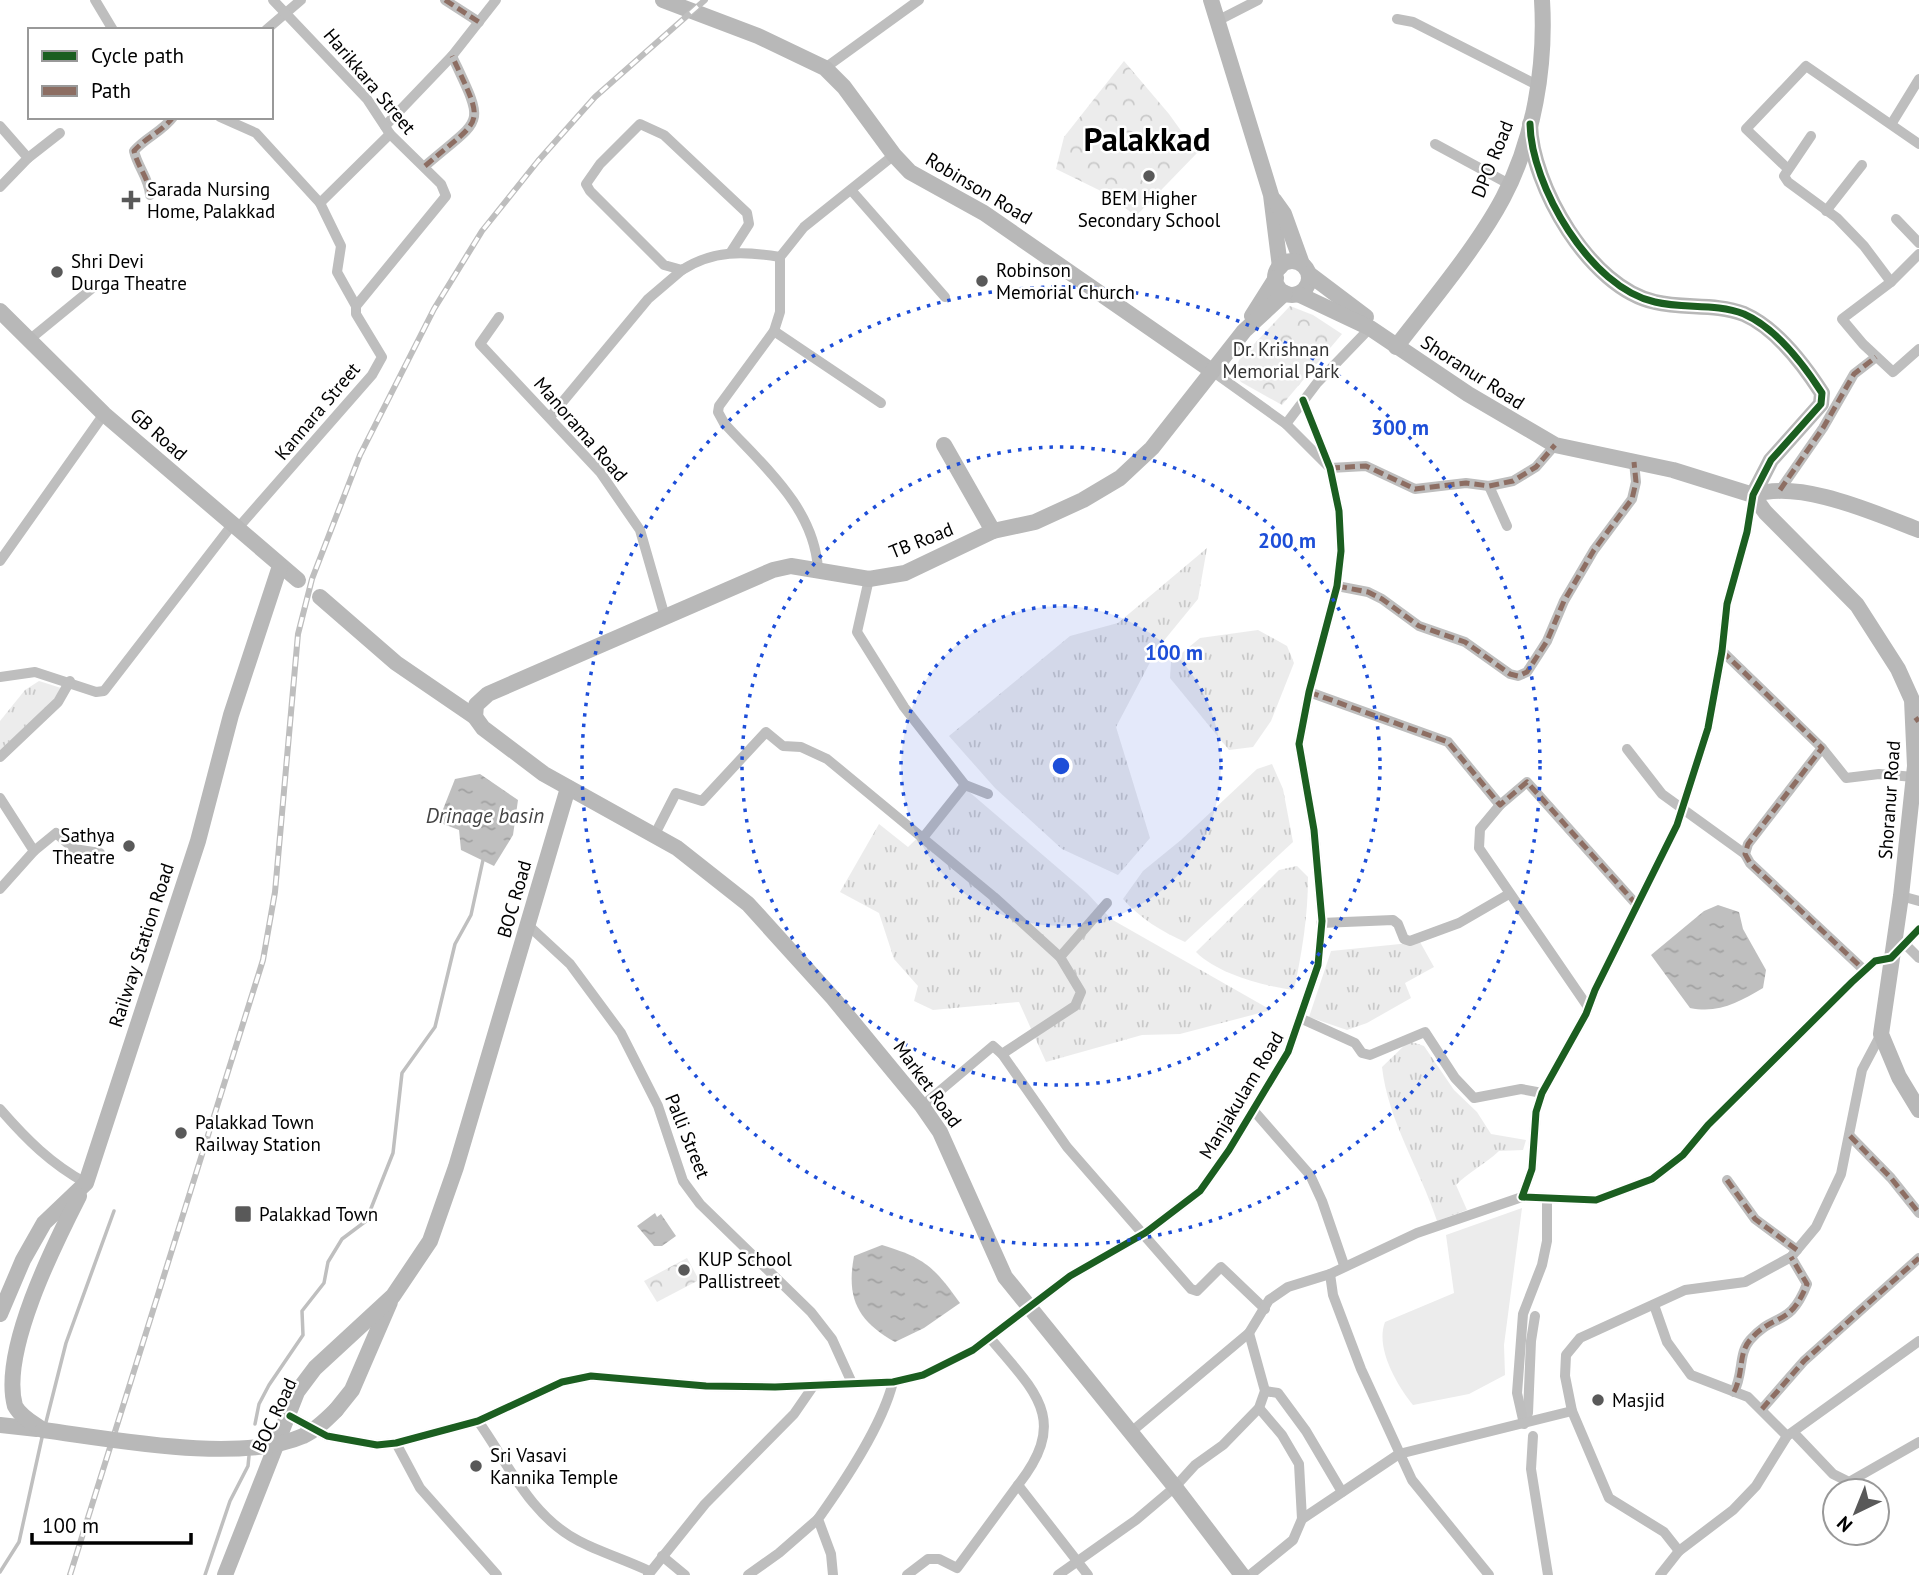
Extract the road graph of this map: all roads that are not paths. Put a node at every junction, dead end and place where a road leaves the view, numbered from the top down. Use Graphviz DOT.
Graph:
graph roads {
  1 [pos="95,0"];
  2 [pos="274,0"];
  3 [pos="301,0"];
  4 [pos="445,0"];
  5 [pos="496,0"];
  6 [pos="663,0"];
  7 [pos="919,0"];
  8 [pos="1210,0"];
  9 [pos="1258,0"];
  10 [pos="1542,0"];
  11 [pos="286,15"];
  12 [pos="1397,19"];
  13 [pos="1217,21"];
  14 [pos="480,22"];
  15 [pos="112,28"];
  16 [pos="269,28"];
  17 [pos="452,55"];
  18 [pos="825,68"];
  19 [pos="1919,79"];
  20 [pos="1539,86"];
  21 [pos="171,119"];
  22 [pos="224,119"];
  23 [pos="1892,123"];
  24 [pos="1530,124"];
  25 [pos="0,126"];
  26 [pos="388,130"];
  27 [pos="60,133"];
  28 [pos="1811,136"];
  29 [pos="1435,144"];
  30 [pos="1919,144"];
  31 [pos="894,155"];
  32 [pos="28,158"];
  33 [pos="1862,164"];
  34 [pos="425,166"];
  35 [pos="1787,168"];
  36 [pos="1509,184"];
  37 [pos="0,187"];
  38 [pos="851,190"];
  39 [pos="150,195"];
  40 [pos="1271,195"];
  41 [pos="320,203"];
  42 [pos="1826,211"];
  43 [pos="1896,219"];
  44 [pos="1919,243"];
  45 [pos="731,252"];
  46 [pos="1919,254"];
  47 [pos="780,257"];
  48 [pos="1305,269"];
  49 [pos="682,270"];
  50 [pos="1278,272"];
  51 [pos="1891,282"];
  52 [pos="95,286"];
  53 [pos="1292,293"];
  54 [pos="945,296"];
  55 [pos="356,306"];
  56 [pos="0,311"];
  57 [pos="499,317"];
  58 [pos="1370,328"];
  59 [pos="774,331"];
  60 [pos="1244,331"];
  61 [pos="29,340"];
  62 [pos="1399,344"];
  63 [pos="1919,349"];
  64 [pos="1875,357"];
  65 [pos="1212,370"];
  66 [pos="1303,400"];
  67 [pos="881,403"];
  68 [pos="104,414"];
  69 [pos="550,417"];
  70 [pos="1286,424"];
  71 [pos="944,445"];
  72 [pos="1555,445"];
  73 [pos="1634,462"];
  74 [pos="1330,468"];
  75 [pos="1489,486"];
  76 [pos="1766,497"];
  77 [pos="1507,526"];
  78 [pos="235,527"];
  79 [pos="1919,530"];
  80 [pos="993,531"];
  81 [pos="0,561"];
  82 [pos="281,566"];
  83 [pos="818,569"];
  84 [pos="869,579"];
  85 [pos="298,580"];
  86 [pos="1337,586"];
  87 [pos="320,597"];
  88 [pos="665,617"];
  89 [pos="1722,651"];
  90 [pos="0,677"];
  91 [pos="70,681"];
  92 [pos="1309,692"];
  93 [pos="475,717"];
  94 [pos="1917,719"];
  95 [pos="1822,747"];
  96 [pos="1626,749"];
  97 [pos="0,757"];
  98 [pos="1914,776"];
  99 [pos="965,785"];
  100 [pos="568,788"];
  101 [pos="988,794"];
  102 [pos="0,798"];
  103 [pos="1500,805"];
  104 [pos="1681,811"];
  105 [pos="654,836"];
  106 [pos="922,839"];
  107 [pos="34,851"];
  108 [pos="100,853"];
  109 [pos="1745,854"];
  110 [pos="0,889"];
  111 [pos="1509,894"];
  112 [pos="1901,896"];
  113 [pos="1919,901"];
  114 [pos="1107,903"];
  115 [pos="1636,904"];
  116 [pos="1321,923"];
  117 [pos="529,926"];
  118 [pos="1919,929"];
  119 [pos="1905,944"];
  120 [pos="1060,957"];
  121 [pos="1891,958"];
  122 [pos="1919,958"];
  123 [pos="1864,970"];
  124 [pos="1588,1007"];
  125 [pos="1302,1019"];
  126 [pos="1881,1034"];
  127 [pos="1002,1054"];
  128 [pos="1542,1093"];
  129 [pos="922,1106"];
  130 [pos="0,1110"];
  131 [pos="1919,1110"];
  132 [pos="1254,1111"];
  133 [pos="1850,1136"];
  134 [pos="1727,1180"];
  135 [pos="86,1183"];
  136 [pos="1522,1197"];
  137 [pos="1547,1199"];
  138 [pos="1919,1213"];
  139 [pos="1145,1233"];
  140 [pos="1794,1254"];
  141 [pos="1919,1258"];
  142 [pos="1345,1265"];
  143 [pos="1330,1273"];
  144 [pos="393,1296"];
  145 [pos="1654,1305"];
  146 [pos="1,1308"];
  147 [pos="1029,1309"];
  148 [pos="1265,1309"];
  149 [pos="1249,1333"];
  150 [pos="990,1338"];
  151 [pos="1919,1341"];
  152 [pos="893,1382"];
  153 [pos="852,1383"];
  154 [pos="814,1385"];
  155 [pos="1265,1391"];
  156 [pos="1734,1392"];
  157 [pos="1259,1408"];
  158 [pos="1762,1409"];
  159 [pos="1572,1411"];
  160 [pos="290,1416"];
  161 [pos="478,1421"];
  162 [pos="1524,1424"];
  163 [pos="0,1425"];
  164 [pos="43,1430"];
  165 [pos="1131,1432"];
  166 [pos="1791,1434"];
  167 [pos="1919,1442"];
  168 [pos="396,1443"];
  169 [pos="1399,1454"];
  170 [pos="1018,1485"];
  171 [pos="1175,1487"];
  172 [pos="1342,1492"];
  173 [pos="818,1519"];
  174 [pos="1303,1519"];
  175 [pos="1679,1551"];
  176 [pos="662,1556"];
  177 [pos="1078,1563"];
  178 [pos="648,1573"];
  179 [pos="225,1575"];
  180 [pos="497,1575"];
  181 [pos="685,1575"];
  182 [pos="748,1575"];
  183 [pos="833,1575"];
  184 [pos="907,1575"];
  185 [pos="1058,1575"];
  186 [pos="1088,1575"];
  187 [pos="1242,1575"];
  188 [pos="1250,1575"];
  189 [pos="1489,1575"];
  190 [pos="1660,1575"];
  1 -- 15 [label="street"];
  2 -- 11 [label="street, Harikkara Street"];
  3 -- 11 [label="street"];
  4 -- 14 [label="street"];
  5 -- 14 [label="street"];
  6 -- 18 [label="main road, Robinson Road"];
  7 -- 18 [label="street"];
  8 -- 13 [label="main road"];
  9 -- 13 [label="street"];
  10 -- 20 [label="main road, DPO Road"];
  11 -- 16 [label="street"];
  11 -- 26 [label="street, Harikkara Street"];
  12 -- 20 [label="street"];
  13 -- 40 [label="main road"];
  14 -- 17 [label="street"];
  17 -- 26 [label="street"];
  17 -- 34 [label="street"];
  18 -- 31 [label="main road, Robinson Road"];
  19 -- 23 [label="street"];
  20 -- 24 [label="main road, DPO Road"];
  21 -- 39 [label="street"];
  22 -- 41 [label="street, Kannara Street"];
  23 -- 30 [label="street"];
  23 -- 35 [label="street"];
  24 -- 36 [label="main road, DPO Road"];
  24 -- 76 [label="main road"];
  25 -- 32 [label="street"];
  26 -- 34 [label="street, Harikkara Street"];
  26 -- 41 [label="street"];
  27 -- 32 [label="street"];
  28 -- 35 [label="street"];
  29 -- 36 [label="street"];
  31 -- 38 [label="street"];
  31 -- 65 [label="main road, Robinson Road"];
  32 -- 37 [label="street"];
  33 -- 42 [label="street"];
  34 -- 55 [label="street, Harikkara Street"];
  35 -- 42 [label="street"];
  36 -- 62 [label="main road, DPO Road"];
  38 -- 47 [label="street"];
  38 -- 54 [label="street"];
  40 -- 48 [label="main road"];
  40 -- 50 [label="main road"];
  41 -- 55 [label="street, Kannara Street"];
  42 -- 51 [label="street"];
  43 -- 44 [label="street"];
  45 -- 47 [label="street"];
  45 -- 49 [label="street"];
  45 -- 49 [label="street"];
  46 -- 51 [label="street"];
  47 -- 59 [label="street"];
  48 -- 50 [label="main road"];
  48 -- 53 [label="main road"];
  48 -- 62 [label="main road, Shoranur Road"];
  49 -- 69 [label="street"];
  50 -- 53 [label="main road"];
  50 -- 60 [label="main road"];
  51 -- 64 [label="street"];
  52 -- 61 [label="street"];
  53 -- 58 [label="main road, Shoranur Road"];
  53 -- 60 [label="main road, TB Road"];
  55 -- 78 [label="street, Kannara Street"];
  56 -- 61 [label="main road, GB Road"];
  57 -- 69 [label="street, Manorama Road"];
  58 -- 62 [label="main road, Shoranur Road"];
  58 -- 66 [label="street"];
  59 -- 67 [label="street"];
  59 -- 83 [label="street"];
  60 -- 65 [label="main road, TB Road"];
  61 -- 68 [label="main road, GB Road"];
  62 -- 72 [label="main road, Shoranur Road"];
  62 -- 73 [label="main road, Shoranur Road"];
  63 -- 64 [label="street"];
  64 -- 76 [label="street"];
  65 -- 70 [label="street"];
  65 -- 80 [label="main road, TB Road"];
  66 -- 70 [label="street"];
  66 -- 74 [label="street, Manjakulam Road"];
  68 -- 78 [label="main road, GB Road"];
  68 -- 81 [label="street"];
  69 -- 88 [label="street, Manorama Road"];
  70 -- 74 [label="street"];
  71 -- 80 [label="main road"];
  72 -- 73 [label="main road, Shoranur Road"];
  72 -- 75 [label="street"];
  73 -- 76 [label="main road, Shoranur Road"];
  73 -- 86 [label="street"];
  74 -- 75 [label="street"];
  74 -- 86 [label="street, Manjakulam Road"];
  75 -- 77 [label="street"];
  76 -- 79 [label="main road"];
  76 -- 89 [label="street"];
  76 -- 94 [label="main road, Shoranur Road"];
  78 -- 82 [label="main road, GB Road"];
  78 -- 91 [label="street"];
  80 -- 84 [label="main road, TB Road"];
  82 -- 85 [label="main road, GB Road"];
  82 -- 135 [label="main road, Railway Station Road"];
  83 -- 84 [label="main road, TB Road"];
  83 -- 88 [label="main road, TB Road"];
  84 -- 99 [label="street"];
  86 -- 92 [label="street, Manjakulam Road"];
  87 -- 93 [label="main road, Market Road"];
  88 -- 93 [label="main road, TB Road"];
  89 -- 95 [label="street"];
  89 -- 104 [label="street"];
  90 -- 91 [label="street"];
  91 -- 97 [label="street"];
  92 -- 103 [label="street"];
  92 -- 116 [label="street, Manjakulam Road"];
  93 -- 100 [label="main road, Market Road"];
  94 -- 98 [label="main road, Shoranur Road"];
  95 -- 98 [label="street"];
  95 -- 109 [label="street"];
  96 -- 104 [label="street"];
  98 -- 112 [label="main road, Shoranur Road"];
  99 -- 101 [label="street"];
  99 -- 106 [label="street"];
  100 -- 105 [label="main road, Market Road"];
  100 -- 117 [label="main road, BOC Road"];
  102 -- 107 [label="street"];
  103 -- 111 [label="street"];
  103 -- 115 [label="street"];
  104 -- 109 [label="street"];
  104 -- 115 [label="street"];
  105 -- 106 [label="street"];
  105 -- 129 [label="main road, Market Road"];
  106 -- 120 [label="street"];
  107 -- 108 [label="street"];
  107 -- 110 [label="street"];
  109 -- 123 [label="street"];
  111 -- 116 [label="street"];
  111 -- 124 [label="street"];
  112 -- 113 [label="street"];
  112 -- 121 [label="main road, Shoranur Road"];
  114 -- 120 [label="street"];
  115 -- 124 [label="street"];
  116 -- 125 [label="street, Manjakulam Road"];
  117 -- 144 [label="main road, BOC Road"];
  117 -- 153 [label="street, Palli Street"];
  118 -- 119 [label="street"];
  119 -- 121 [label="street"];
  119 -- 122 [label="street"];
  120 -- 127 [label="street"];
  121 -- 123 [label="street"];
  121 -- 126 [label="main road, Shoranur Road"];
  123 -- 137 [label="street"];
  124 -- 128 [label="street"];
  125 -- 128 [label="street"];
  125 -- 132 [label="street, Manjakulam Road"];
  126 -- 131 [label="main road"];
  126 -- 133 [label="street"];
  127 -- 129 [label="street"];
  127 -- 139 [label="street"];
  128 -- 136 [label="street"];
  129 -- 147 [label="main road, Market Road"];
  130 -- 135 [label="street"];
  132 -- 139 [label="street, Manjakulam Road"];
  132 -- 142 [label="street"];
  133 -- 138 [label="street"];
  133 -- 140 [label="street"];
  134 -- 140 [label="street"];
  135 -- 146 [label="main road, Railway Station Road"];
  135 -- 164 [label="main road"];
  136 -- 137 [label="street"];
  136 -- 142 [label="street"];
  137 -- 162 [label="street"];
  139 -- 147 [label="street, Manjakulam Road"];
  139 -- 148 [label="street"];
  140 -- 145 [label="street"];
  140 -- 156 [label="street"];
  141 -- 158 [label="street"];
  142 -- 143 [label="street"];
  143 -- 148 [label="street"];
  143 -- 169 [label="street"];
  144 -- 160 [label="main road, BOC Road"];
  144 -- 164 [label="main road, bridge"];
  145 -- 156 [label="street"];
  145 -- 159 [label="street"];
  147 -- 150 [label="street, Manjakulam Road"];
  147 -- 165 [label="main road, Market Road"];
  148 -- 149 [label="street"];
  149 -- 155 [label="street"];
  149 -- 165 [label="street"];
  150 -- 152 [label="street, Manjakulam Road"];
  150 -- 170 [label="street"];
  151 -- 166 [label="street"];
  152 -- 153 [label="street, Manjakulam Road"];
  152 -- 173 [label="street"];
  153 -- 154 [label="street, Manjakulam Road"];
  154 -- 161 [label="street, Manjakulam Road"];
  154 -- 176 [label="street"];
  155 -- 157 [label="street"];
  155 -- 172 [label="street"];
  156 -- 158 [label="street"];
  157 -- 171 [label="street"];
  157 -- 174 [label="street"];
  158 -- 166 [label="street"];
  159 -- 162 [label="street"];
  159 -- 175 [label="street"];
  160 -- 168 [label="street, Manjakulam Road"];
  160 -- 179 [label="main road, BOC Road"];
  161 -- 168 [label="street, Manjakulam Road"];
  161 -- 178 [label="street"];
  162 -- 169 [label="street"];
  163 -- 164 [label="main road"];
  165 -- 171 [label="main road, Market Road"];
  166 -- 167 [label="street"];
  166 -- 175 [label="street"];
  168 -- 180 [label="street"];
  169 -- 172 [label="street"];
  169 -- 189 [label="street"];
  170 -- 177 [label="street"];
  170 -- 184 [label="street"];
  171 -- 177 [label="street"];
  171 -- 187 [label="main road, Market Road"];
  172 -- 174 [label="street"];
  173 -- 182 [label="street"];
  173 -- 183 [label="street"];
  174 -- 188 [label="street"];
  175 -- 190 [label="street"];
  176 -- 178 [label="street"];
  176 -- 181 [label="street"];
  177 -- 185 [label="street"];
  177 -- 186 [label="street"];
}
